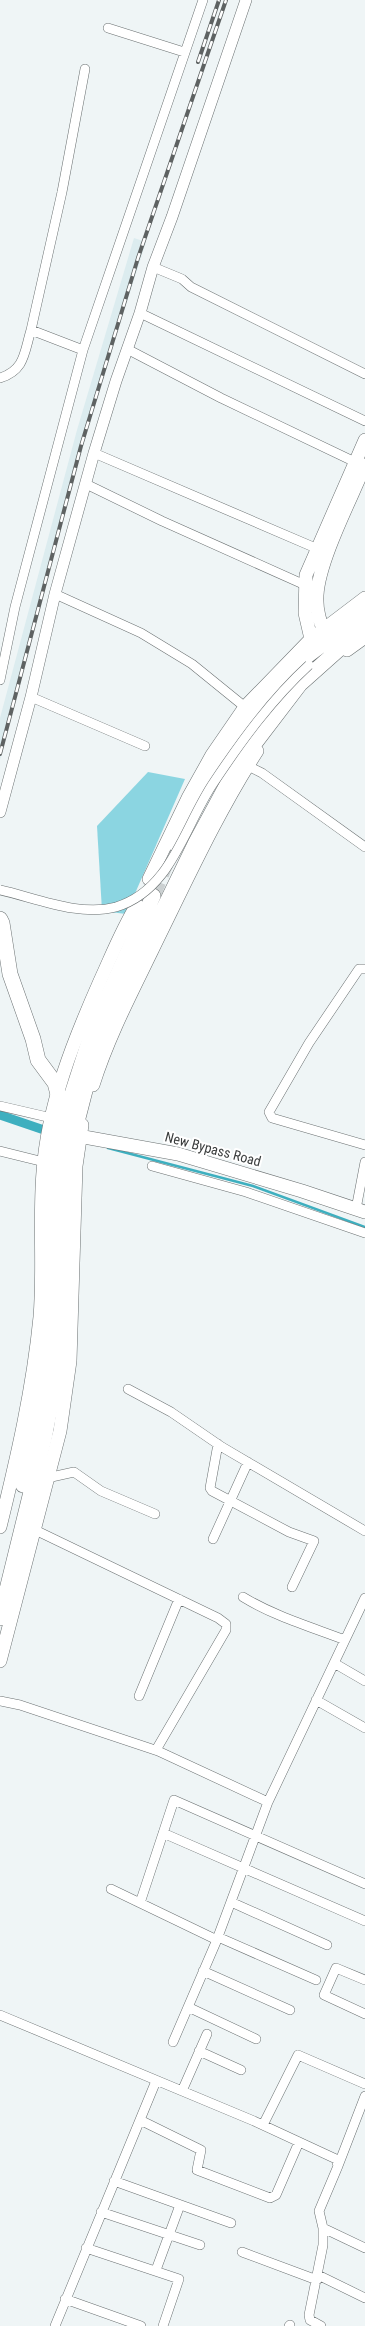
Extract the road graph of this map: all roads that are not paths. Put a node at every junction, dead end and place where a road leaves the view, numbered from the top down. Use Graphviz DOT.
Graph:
graph roads {
  1 [pos="203,0"];
  2 [pos="246,0"];
  3 [pos="108,28"];
  4 [pos="184,52"];
  5 [pos="85,69"];
  6 [pos="153,267"];
  7 [pos="140,313"];
  8 [pos="31,330"];
  9 [pos="127,349"];
  10 [pos="83,350"];
  11 [pos="365,374"];
  12 [pos="0,378"];
  13 [pos="365,421"];
  14 [pos="365,440"];
  15 [pos="94,453"];
  16 [pos="360,464"];
  17 [pos="86,484"];
  18 [pos="318,549"];
  19 [pos="318,564"];
  20 [pos="305,585"];
  21 [pos="55,594"];
  22 [pos="365,598"];
  23 [pos="365,612"];
  24 [pos="365,626"];
  25 [pos="365,637"];
  26 [pos="323,646"];
  27 [pos="0,680"];
  28 [pos="31,697"];
  29 [pos="283,704"];
  30 [pos="246,707"];
  31 [pos="145,746"];
  32 [pos="248,766"];
  33 [pos="0,812"];
  34 [pos="174,843"];
  35 [pos="364,844"];
  36 [pos="149,879"];
  37 [pos="0,890"];
  38 [pos="152,896"];
  39 [pos="137,905"];
  40 [pos="0,919"];
  41 [pos="365,969"];
  42 [pos="57,1090"];
  43 [pos="0,1106"];
  44 [pos="63,1127"];
  45 [pos="365,1145"];
  46 [pos="0,1151"];
  47 [pos="44,1162"];
  48 [pos="365,1162"];
  49 [pos="152,1166"];
  50 [pos="214,1175"];
  51 [pos="360,1210"];
  52 [pos="365,1233"];
  53 [pos="128,1389"];
  54 [pos="218,1444"];
  55 [pos="248,1462"];
  56 [pos="47,1478"];
  57 [pos="230,1501"];
  58 [pos="155,1514"];
  59 [pos="1,1522"];
  60 [pos="33,1529"];
  61 [pos="365,1531"];
  62 [pos="213,1539"];
  63 [pos="0,1577"];
  64 [pos="292,1587"];
  65 [pos="243,1596"];
  66 [pos="365,1598"];
  67 [pos="179,1599"];
  68 [pos="0,1618"];
  69 [pos="345,1640"];
  70 [pos="0,1661"];
  71 [pos="334,1663"];
  72 [pos="365,1681"];
  73 [pos="139,1696"];
  74 [pos="316,1700"];
  75 [pos="0,1701"];
  76 [pos="365,1728"];
  77 [pos="156,1750"];
  78 [pos="268,1802"];
  79 [pos="163,1833"];
  80 [pos="256,1836"];
  81 [pos="243,1869"];
  82 [pos="365,1884"];
  83 [pos="111,1889"];
  84 [pos="231,1902"];
  85 [pos="140,1903"];
  86 [pos="365,1922"];
  87 [pos="218,1938"];
  88 [pos="327,1945"];
  89 [pos="203,1971"];
  90 [pos="316,1980"];
  91 [pos="365,1980"];
  92 [pos="188,2007"];
  93 [pos="290,2010"];
  94 [pos="365,2014"];
  95 [pos="0,2016"];
  96 [pos="207,2034"];
  97 [pos="256,2039"];
  98 [pos="173,2042"];
  99 [pos="199,2051"];
  100 [pos="241,2070"];
  101 [pos="156,2081"];
  102 [pos="365,2084"];
  103 [pos="182,2090"];
  104 [pos="365,2096"];
  105 [pos="140,2120"];
  106 [pos="262,2125"];
  107 [pos="299,2142"];
  108 [pos="338,2166"];
  109 [pos="114,2181"];
  110 [pos="180,2205"];
  111 [pos="101,2212"];
  112 [pos="231,2223"];
  113 [pos="323,2228"];
  114 [pos="168,2235"];
  115 [pos="200,2245"];
  116 [pos="86,2248"];
  117 [pos="365,2248"];
  118 [pos="242,2252"];
  119 [pos="156,2270"];
  120 [pos="317,2277"];
  121 [pos="365,2298"];
  122 [pos="65,2299"];
  123 [pos="57,2325"];
  124 [pos="141,2326"];
  125 [pos="163,2326"];
  126 [pos="321,2326"];
  1 -- 4 [label="street"];
  2 -- 6 [label="street"];
  3 -- 4 [label="street"];
  4 -- 10 [label="street"];
  5 -- 8 [label="street"];
  6 -- 7 [label="street"];
  6 -- 11 [label="street"];
  7 -- 9 [label="street"];
  7 -- 13 [label="street"];
  8 -- 10 [label="street"];
  8 -- 12 [label="street"];
  9 -- 15 [label="street"];
  9 -- 16 [label="street"];
  10 -- 27 [label="street"];
  14 -- 16 [label="main road"];
  15 -- 17 [label="street"];
  15 -- 18 [label="street"];
  16 -- 18 [label="main road"];
  16 -- 19 [label="main road"];
  17 -- 20 [label="street"];
  17 -- 21 [label="street"];
  18 -- 19 [label="main road"];
  19 -- 20 [label="main road"];
  19 -- 26 [label="main road"];
  20 -- 26 [label="main road"];
  21 -- 28 [label="street"];
  21 -- 30 [label="street"];
  22 -- 26 [label="main road"];
  23 -- 26 [label="main road"];
  24 -- 26 [label="main road"];
  25 -- 26 [label="main road"];
  26 -- 29 [label="main road"];
  26 -- 30 [label="main road"];
  26 -- 34 [label="main road"];
  26 -- 37 [label="street, bridge"];
  28 -- 31 [label="street"];
  28 -- 33 [label="street"];
  29 -- 32 [label="main road"];
  29 -- 44 [label="main road"];
  30 -- 36 [label="main road"];
  32 -- 35 [label="street"];
  32 -- 44 [label="main road"];
  38 -- 44 [label="main road"];
  39 -- 42 [label="main road"];
  40 -- 42 [label="main road"];
  41 -- 45 [label="street"];
  42 -- 44 [label="main road"];
  43 -- 44 [label="street"];
  44 -- 47 [label="main road"];
  44 -- 50 [label="main road, New Bypass Road"];
  44 -- 56 [label="main road"];
  44 -- 63 [label="main road"];
  44 -- 68 [label="main road"];
  46 -- 47 [label="street"];
  47 -- 59 [label="main road"];
  48 -- 51 [label="street"];
  49 -- 50 [label="street"];
  50 -- 51 [label="main road, New Bypass Road"];
  50 -- 52 [label="street"];
  53 -- 54 [label="street"];
  54 -- 55 [label="street"];
  54 -- 57 [label="street"];
  55 -- 57 [label="street"];
  55 -- 61 [label="street"];
  56 -- 58 [label="street"];
  56 -- 60 [label="main road"];
  57 -- 62 [label="street"];
  57 -- 64 [label="street"];
  60 -- 67 [label="street"];
  60 -- 70 [label="main road"];
  65 -- 69 [label="street"];
  66 -- 69 [label="street"];
  67 -- 73 [label="street"];
  67 -- 77 [label="street"];
  69 -- 71 [label="street"];
  71 -- 72 [label="street"];
  71 -- 74 [label="street"];
  74 -- 76 [label="street"];
  74 -- 78 [label="street"];
  75 -- 77 [label="street"];
  77 -- 78 [label="street"];
  78 -- 80 [label="street"];
  79 -- 80 [label="street"];
  79 -- 81 [label="street"];
  79 -- 85 [label="street"];
  80 -- 81 [label="street"];
  80 -- 82 [label="street"];
  81 -- 84 [label="street"];
  81 -- 86 [label="street"];
  83 -- 85 [label="street"];
  84 -- 87 [label="street"];
  84 -- 88 [label="street"];
  85 -- 87 [label="street"];
  87 -- 89 [label="street"];
  87 -- 90 [label="street"];
  89 -- 92 [label="street"];
  89 -- 93 [label="street"];
  91 -- 94 [label="street"];
  92 -- 97 [label="street"];
  92 -- 98 [label="street"];
  95 -- 101 [label="street"];
  96 -- 99 [label="street"];
  99 -- 100 [label="street"];
  99 -- 103 [label="street"];
  101 -- 103 [label="street"];
  101 -- 105 [label="street"];
  102 -- 106 [label="street"];
  103 -- 106 [label="street"];
  104 -- 108 [label="street"];
  105 -- 107 [label="street"];
  105 -- 109 [label="street"];
  106 -- 107 [label="street"];
  107 -- 108 [label="street"];
  108 -- 113 [label="street"];
  109 -- 110 [label="street"];
  109 -- 111 [label="street"];
  110 -- 112 [label="street"];
  110 -- 114 [label="street"];
  111 -- 114 [label="street"];
  111 -- 116 [label="street"];
  113 -- 117 [label="street"];
  113 -- 120 [label="street"];
  114 -- 115 [label="street"];
  114 -- 119 [label="street"];
  116 -- 119 [label="street"];
  116 -- 122 [label="street"];
  118 -- 120 [label="street"];
  119 -- 125 [label="street"];
  120 -- 121 [label="street"];
  120 -- 126 [label="street"];
  122 -- 123 [label="street"];
  122 -- 124 [label="street"];
}
